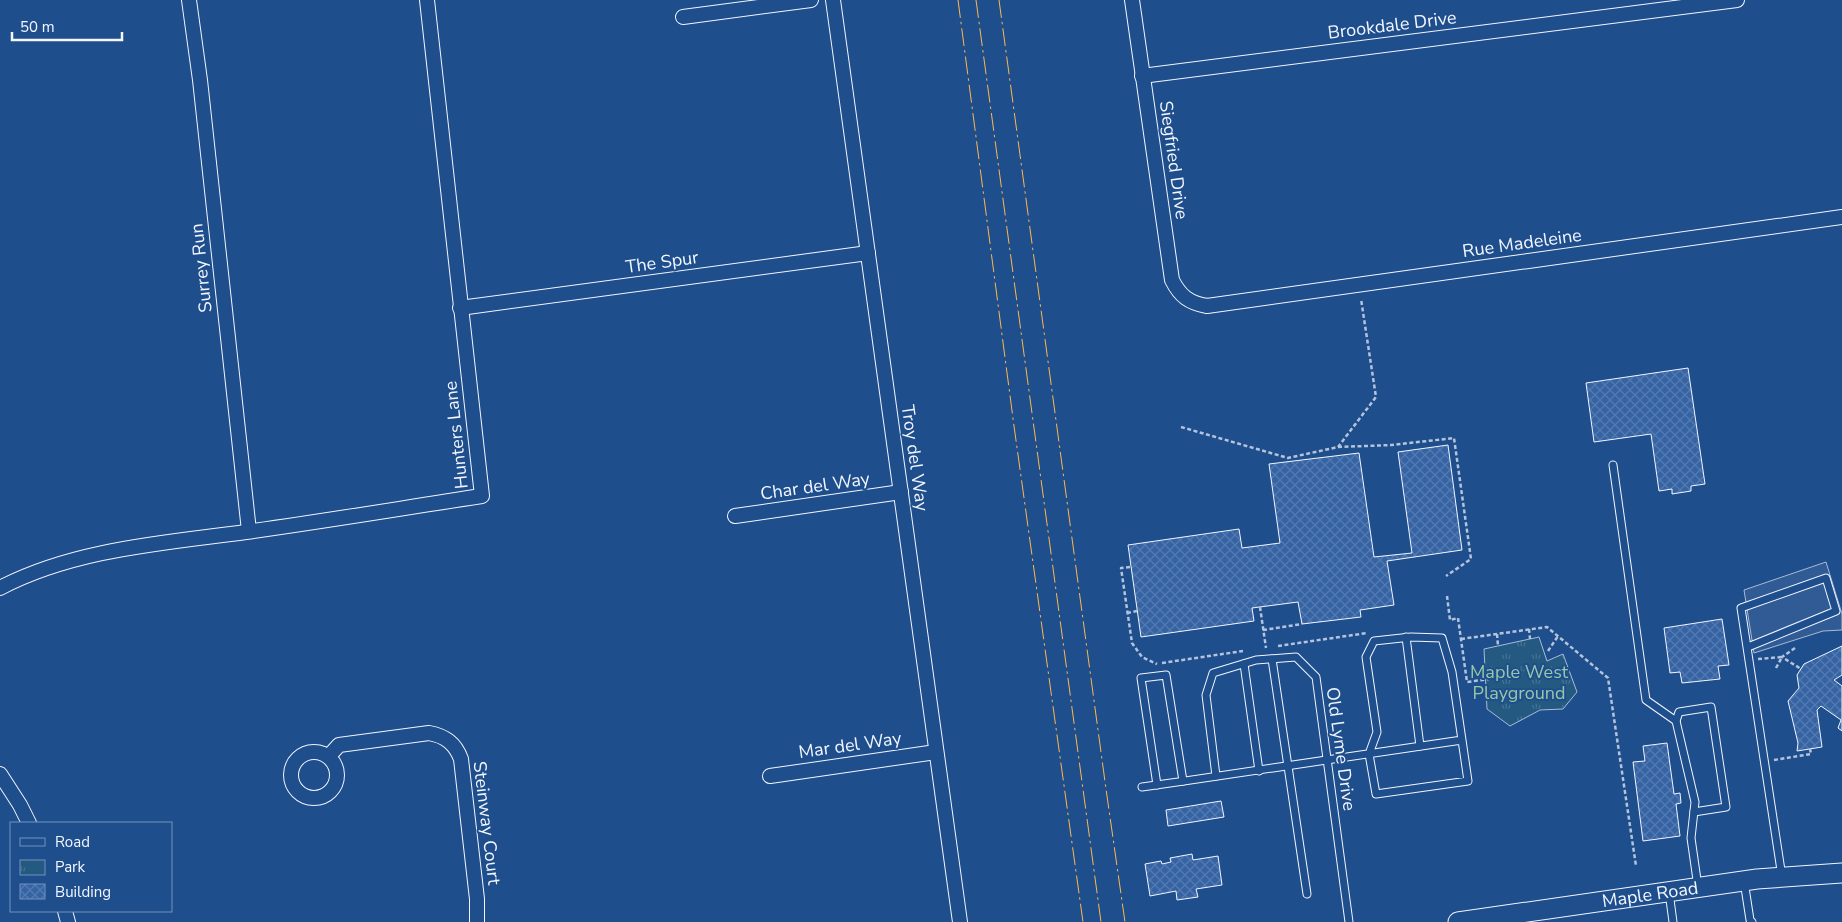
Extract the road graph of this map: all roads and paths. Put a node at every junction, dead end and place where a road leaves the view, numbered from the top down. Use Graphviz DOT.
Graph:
graph roads {
  1 [pos="189,0"];
  2 [pos="427,0"];
  3 [pos="811,0"];
  4 [pos="833,0"];
  5 [pos="1132,0"];
  6 [pos="1737,0"];
  7 [pos="683,18"];
  8 [pos="1142,76"];
  9 [pos="1842,217"];
  10 [pos="868,253"];
  11 [pos="1361,299"];
  12 [pos="1207,306"];
  13 [pos="460,308"];
  14 [pos="1181,427"];
  15 [pos="1338,447"];
  16 [pos="1612,465"];
  17 [pos="901,492"];
  18 [pos="735,516"];
  19 [pos="249,532"];
  20 [pos="1130,568"];
  21 [pos="1446,576"];
  22 [pos="0,588"];
  23 [pos="1447,596"];
  24 [pos="1260,607"];
  25 [pos="1137,611"];
  26 [pos="1127,612"];
  27 [pos="1302,624"];
  28 [pos="1529,629"];
  29 [pos="1263,630"];
  30 [pos="1369,633"];
  31 [pos="1497,634"];
  32 [pos="1558,636"];
  33 [pos="1406,637"];
  34 [pos="1461,639"];
  35 [pos="1530,639"];
  36 [pos="1498,646"];
  37 [pos="1748,647"];
  38 [pos="1795,648"];
  39 [pos="1248,651"];
  40 [pos="1548,651"];
  41 [pos="1782,657"];
  42 [pos="1272,659"];
  43 [pos="1749,660"];
  44 [pos="1244,664"];
  45 [pos="1776,668"];
  46 [pos="1801,669"];
  47 [pos="1489,679"];
  48 [pos="1676,720"];
  49 [pos="1462,740"];
  50 [pos="1420,746"];
  51 [pos="1810,749"];
  52 [pos="936,752"];
  53 [pos="1369,754"];
  54 [pos="329,756"];
  55 [pos="1328,761"];
  56 [pos="1765,762"];
  57 [pos="1288,767"];
  58 [pos="1259,771"];
  59 [pos="0,774"];
  60 [pos="770,776"];
  61 [pos="1216,776"];
  62 [pos="1183,781"];
  63 [pos="1158,785"];
  64 [pos="1142,787"];
  65 [pos="1694,812"];
  66 [pos="28,822"];
  67 [pos="1636,866"];
  68 [pos="1842,873"];
  69 [pos="1782,877"];
  70 [pos="1744,880"];
  71 [pos="1698,888"];
  72 [pos="1669,892"];
  73 [pos="1307,894"];
  74 [pos="1521,918"];
  75 [pos="1470,921"];
  76 [pos="477,922"];
  77 [pos="960,922"];
  78 [pos="1349,922"];
  79 [pos="1672,922"];
  80 [pos="1752,922"];
  1 -- 19 [label="street, Surrey Run"];
  2 -- 13 [label="street, Hunters Lane"];
  3 -- 7 [label="street"];
  4 -- 10 [label="street, Troy del Way"];
  5 -- 8 [label="street, Siegfried Drive"];
  6 -- 8 [label="street, Brookdale Drive"];
  8 -- 12 [label="street, Siegfried Drive"];
  9 -- 12 [label="street, Rue Madeleine"];
  10 -- 13 [label="street, The Spur"];
  10 -- 17 [label="street, Troy del Way"];
  11 -- 15 [label="path"];
  13 -- 19 [label="street, Hunters Lane"];
  14 -- 15 [label="path"];
  15 -- 21 [label="path"];
  16 -- 48 [label="lane"];
  17 -- 18 [label="street, Char del Way"];
  17 -- 52 [label="street, Troy del Way"];
  19 -- 22 [label="street, Hunters Lane"];
  20 -- 26 [label="path"];
  23 -- 34 [label="path"];
  24 -- 29 [label="path"];
  25 -- 26 [label="path"];
  26 -- 39 [label="path"];
  27 -- 29 [label="path"];
  28 -- 31 [label="path"];
  28 -- 32 [label="path"];
  28 -- 35 [label="path"];
  29 -- 30 [label="path"];
  31 -- 34 [label="path"];
  31 -- 36 [label="path"];
  32 -- 40 [label="path"];
  32 -- 67 [label="path"];
  33 -- 49 [label="lane"];
  33 -- 50 [label="lane"];
  33 -- 53 [label="lane"];
  34 -- 47 [label="path"];
  37 -- 37 [label="lane"];
  37 -- 43 [label="lane"];
  38 -- 41 [label="path"];
  41 -- 43 [label="path"];
  41 -- 45 [label="path"];
  41 -- 46 [label="path"];
  42 -- 44 [label="lane, Old Lyme Drive"];
  42 -- 55 [label="lane, Old Lyme Drive"];
  42 -- 57 [label="lane"];
  43 -- 56 [label="lane"];
  44 -- 58 [label="lane"];
  44 -- 61 [label="lane, Old Lyme Drive"];
  48 -- 65 [label="lane"];
  48 -- 65 [label="lane"];
  49 -- 50 [label="lane"];
  49 -- 53 [label="lane"];
  50 -- 53 [label="lane"];
  51 -- 56 [label="path"];
  52 -- 60 [label="street, Mar del Way"];
  52 -- 77 [label="street, Troy del Way"];
  53 -- 55 [label="lane"];
  54 -- 76 [label="street, Steinway Court"];
  55 -- 57 [label="lane"];
  55 -- 78 [label="lane, Old Lyme Drive"];
  56 -- 69 [label="lane"];
  57 -- 58 [label="lane"];
  57 -- 73 [label="lane"];
  58 -- 61 [label="lane"];
  59 -- 66 [label="street"];
  61 -- 62 [label="lane"];
  62 -- 63 [label="lane"];
  62 -- 63 [label="lane"];
  63 -- 64 [label="lane"];
  65 -- 71 [label="lane"];
  68 -- 69 [label="main road, Maple Road"];
  69 -- 70 [label="main road, Maple Road"];
  70 -- 71 [label="main road, Maple Road"];
  70 -- 80 [label="lane"];
  71 -- 72 [label="main road, Maple Road"];
  72 -- 74 [label="main road, Maple Road"];
  72 -- 79 [label="lane"];
  74 -- 75 [label="main road, Maple Road"];
}
